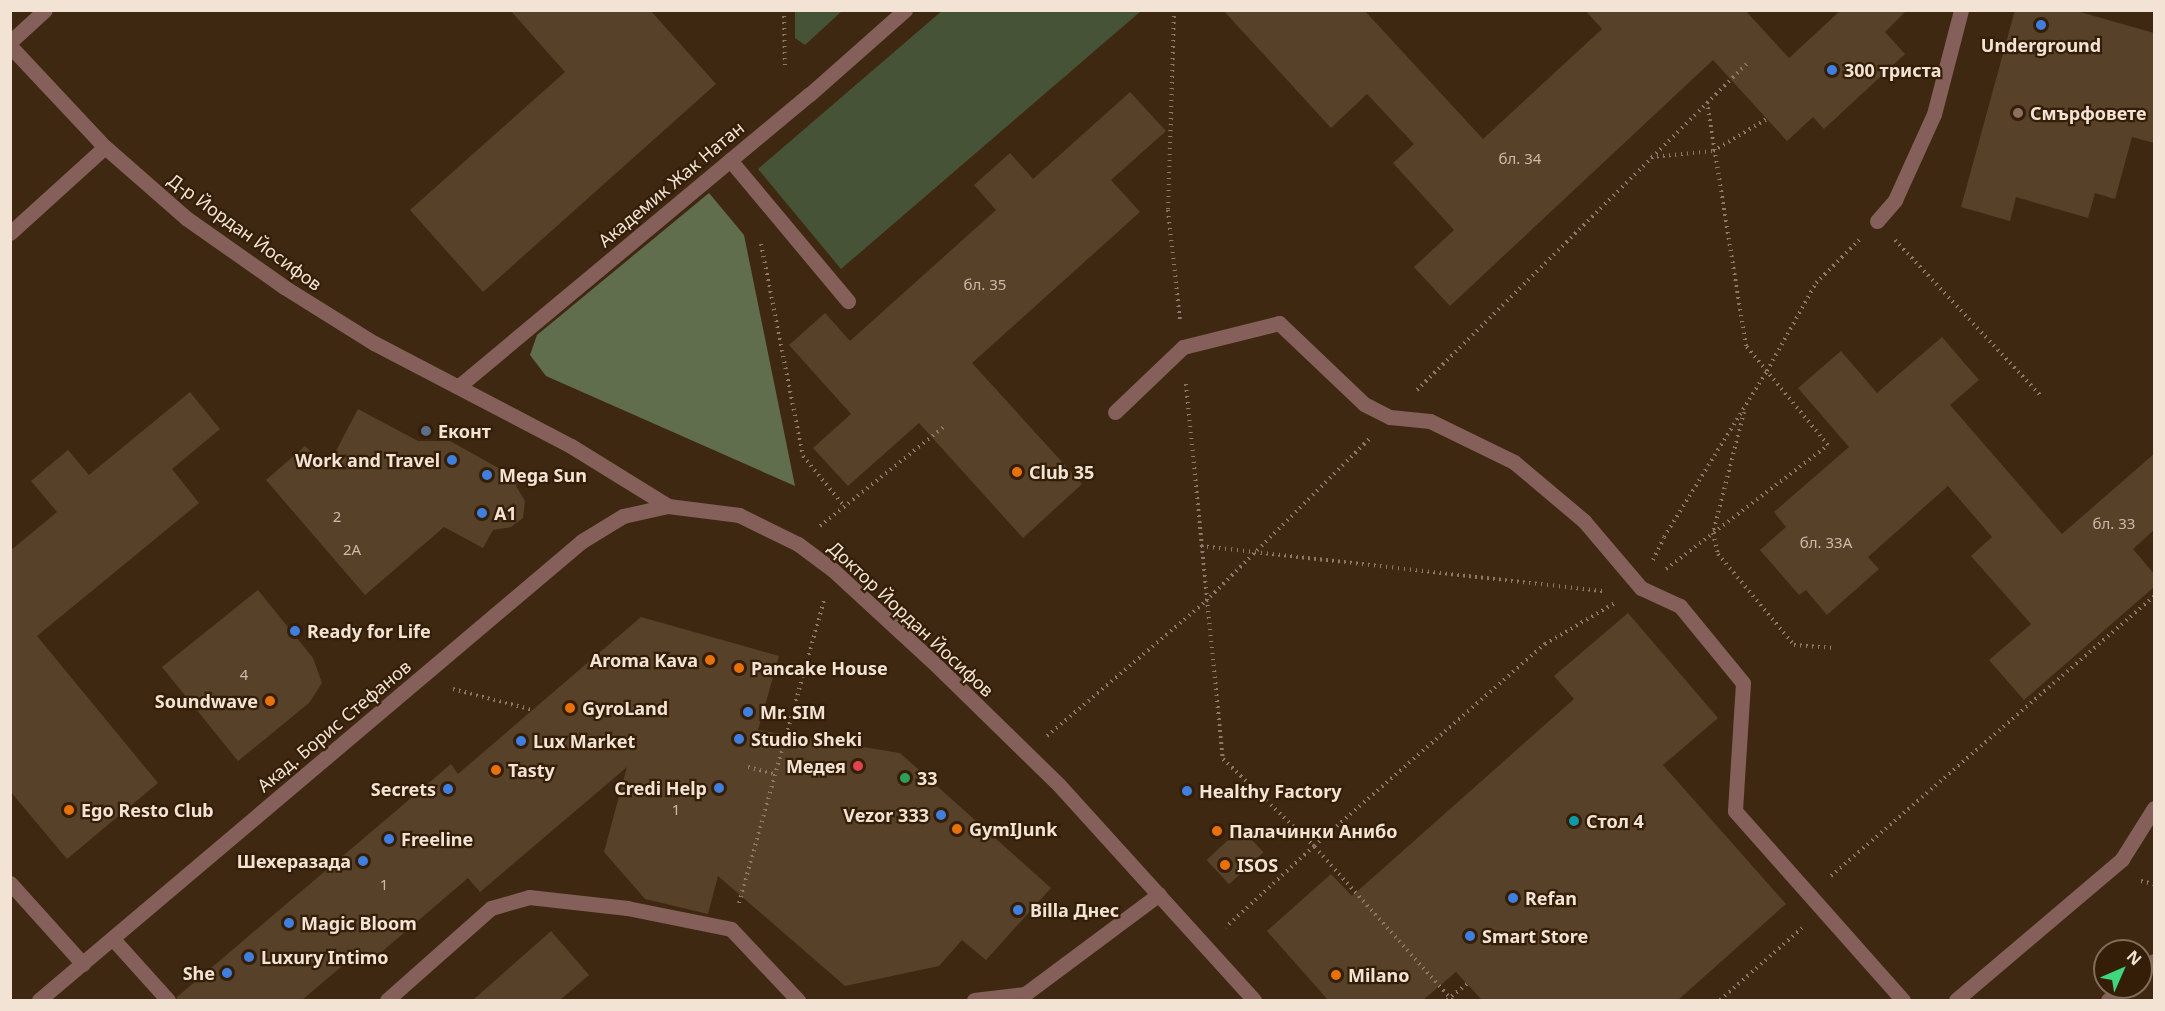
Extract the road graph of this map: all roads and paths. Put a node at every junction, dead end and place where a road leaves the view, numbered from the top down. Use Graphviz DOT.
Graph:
graph roads {
  1 [pos="45,10"];
  2 [pos="784,10"];
  3 [pos="905,10"];
  4 [pos="1174,10"];
  5 [pos="1961,10"];
  6 [pos="10,44"];
  7 [pos="1747,63"];
  8 [pos="785,65"];
  9 [pos="1707,102"];
  10 [pos="1767,119"];
  11 [pos="105,147"];
  12 [pos="1713,151"];
  13 [pos="1651,158"];
  14 [pos="730,160"];
  15 [pos="1877,221"];
  16 [pos="10,233"];
  17 [pos="769,285"];
  18 [pos="848,301"];
  19 [pos="1183,348"];
  20 [pos="1437,371"];
  21 [pos="1767,371"];
  22 [pos="459,386"];
  23 [pos="2043,398"];
  24 [pos="1745,406"];
  25 [pos="1115,412"];
  26 [pos="945,426"];
  27 [pos="1364,443"];
  28 [pos="668,506"];
  29 [pos="844,506"];
  30 [pos="1713,533"];
  31 [pos="798,543"];
  32 [pos="1201,546"];
  33 [pos="1256,551"];
  34 [pos="833,570"];
  35 [pos="1641,588"];
  36 [pos="2154,596"];
  37 [pos="1206,601"];
  38 [pos="1834,648"];
  39 [pos="418,680"];
  40 [pos="533,710"];
  41 [pos="1026,753"];
  42 [pos="748,767"];
  43 [pos="775,774"];
  44 [pos="2154,808"];
  45 [pos="1314,846"];
  46 [pos="10,882"];
  47 [pos="1159,894"];
  48 [pos="1809,895"];
  49 [pos="1822,910"];
  50 [pos="731,929"];
  51 [pos="113,939"];
  52 [pos="1206,946"];
  53 [pos="83,964"];
  54 [pos="1467,984"];
  55 [pos="39,1000"];
  56 [pos="168,1000"];
  57 [pos="387,1000"];
  58 [pos="798,1000"];
  59 [pos="974,1000"];
  60 [pos="1254,1000"];
  61 [pos="1450,1000"];
  62 [pos="1720,1000"];
  63 [pos="1902,1000"];
  64 [pos="1956,1000"];
  1 -- 6 [label="street"];
  2 -- 8 [label="path"];
  3 -- 14 [label="street, Академик Жак Натан"];
  4 -- 19 [label="path"];
  5 -- 15 [label="street"];
  6 -- 11 [label="street, Д-р Йордан Йосифов"];
  7 -- 9 [label="path"];
  9 -- 12 [label="path"];
  9 -- 13 [label="path"];
  10 -- 12 [label="path"];
  11 -- 16 [label="street"];
  11 -- 22 [label="street, Д-р Йордан Йосифов"];
  12 -- 13 [label="path"];
  12 -- 21 [label="path"];
  13 -- 20 [label="path"];
  14 -- 18 [label="street"];
  14 -- 22 [label="street, Академик Жак Натан"];
  15 -- 21 [label="path"];
  15 -- 23 [label="path"];
  17 -- 29 [label="path"];
  19 -- 25 [label="street"];
  19 -- 32 [label="path"];
  19 -- 35 [label="street"];
  21 -- 24 [label="path"];
  21 -- 30 [label="path"];
  22 -- 28 [label="street, Доктор Йордан Йосифов"];
  24 -- 30 [label="path"];
  24 -- 35 [label="path"];
  26 -- 29 [label="path"];
  27 -- 33 [label="path"];
  28 -- 31 [label="street, Доктор Йордан Йосифов"];
  28 -- 39 [label="street, Акад. Борис Стефанов"];
  29 -- 31 [label="path"];
  30 -- 35 [label="path"];
  30 -- 38 [label="path"];
  31 -- 34 [label="street, Доктор Йордан Йосифов"];
  32 -- 33 [label="path"];
  32 -- 37 [label="path"];
  33 -- 35 [label="path"];
  33 -- 37 [label="path"];
  34 -- 41 [label="street, Доктор Йордан Йосифов"];
  34 -- 43 [label="path"];
  35 -- 45 [label="path"];
  35 -- 48 [label="street"];
  36 -- 48 [label="path"];
  37 -- 41 [label="path"];
  37 -- 45 [label="path"];
  39 -- 40 [label="path"];
  39 -- 51 [label="street, Акад. Борис Стефанов"];
  41 -- 47 [label="street, Доктор Йордан Йосифов"];
  42 -- 43 [label="path"];
  43 -- 50 [label="path"];
  44 -- 64 [label="street"];
  45 -- 52 [label="path"];
  45 -- 61 [label="path"];
  46 -- 53 [label="street"];
  47 -- 52 [label="street, Доктор Йордан Йосифов"];
  47 -- 59 [label="street"];
  48 -- 49 [label="street"];
  49 -- 62 [label="path"];
  49 -- 63 [label="street"];
  50 -- 57 [label="street"];
  50 -- 58 [label="street"];
  51 -- 53 [label="street, Акад. Борис Стефанов"];
  51 -- 56 [label="street"];
  52 -- 60 [label="street, Доктор Йордан Йосифов"];
  53 -- 55 [label="street, Акад. Борис Стефанов"];
  54 -- 61 [label="path"];
}
